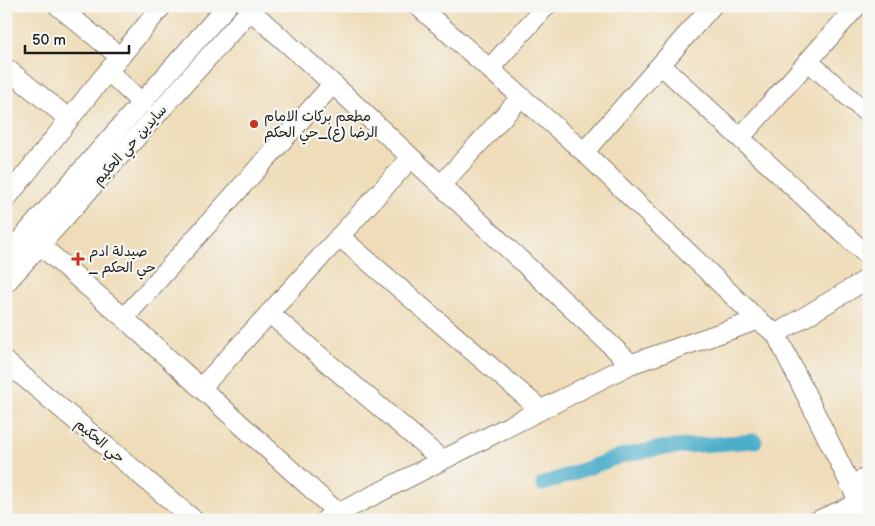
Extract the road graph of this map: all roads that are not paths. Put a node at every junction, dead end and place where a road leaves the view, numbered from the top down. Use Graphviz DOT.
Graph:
graph roads {
  1 [pos="58,6"];
  2 [pos="162,6"];
  3 [pos="227,6"];
  4 [pos="418,6"];
  5 [pos="546,6"];
  6 [pos="712,6"];
  7 [pos="857,6"];
  8 [pos="252,8"];
  9 [pos="808,62"];
  10 [pos="114,64"];
  11 [pos="661,65"];
  12 [pos="6,68"];
  13 [pos="490,68"];
  14 [pos="333,84"];
  15 [pos="521,97"];
  16 [pos="142,103"];
  17 [pos="869,115"];
  18 [pos="69,119"];
  19 [pos="740,138"];
  20 [pos="584,152"];
  21 [pos="411,158"];
  22 [pos="441,185"];
  23 [pos="10,188"];
  24 [pos="339,236"];
  25 [pos="40,245"];
  26 [pos="6,256"];
  27 [pos="869,257"];
  28 [pos="869,278"];
  29 [pos="6,283"];
  30 [pos="269,313"];
  31 [pos="124,318"];
  32 [pos="758,320"];
  33 [pos="776,334"];
  34 [pos="6,362"];
  35 [pos="631,364"];
  36 [pos="201,388"];
  37 [pos="541,410"];
  38 [pos="442,460"];
  39 [pos="869,477"];
  40 [pos="850,485"];
  41 [pos="859,503"];
  42 [pos="332,516"];
  43 [pos="194,520"];
  44 [pos="819,520"];
  45 [pos="868,520"];
  1 -- 10 [label="street"];
  2 -- 10 [label="street"];
  3 -- 16 [label="street, سايدين حي الحكيم"];
  4 -- 13 [label="street"];
  5 -- 13 [label="street"];
  6 -- 11 [label="street"];
  7 -- 9 [label="street"];
  8 -- 14 [label="street"];
  8 -- 25 [label="street, سايدين حي الحكيم"];
  9 -- 17 [label="street"];
  9 -- 19 [label="street"];
  10 -- 16 [label="street"];
  10 -- 18 [label="street"];
  11 -- 19 [label="street"];
  11 -- 20 [label="street"];
  12 -- 18 [label="street"];
  13 -- 15 [label="street"];
  14 -- 21 [label="street"];
  14 -- 31 [label="street"];
  15 -- 20 [label="street"];
  15 -- 22 [label="street"];
  16 -- 26 [label="street, سايدين حي الحكيم"];
  18 -- 23 [label="street"];
  19 -- 27 [label="street"];
  20 -- 32 [label="street"];
  21 -- 22 [label="street"];
  21 -- 24 [label="street"];
  22 -- 35 [label="street"];
  24 -- 30 [label="street"];
  24 -- 37 [label="street"];
  25 -- 29 [label="street, سايدين حي الحكيم"];
  25 -- 31 [label="street"];
  28 -- 33 [label="street"];
  30 -- 36 [label="street"];
  30 -- 38 [label="street"];
  31 -- 36 [label="street"];
  32 -- 33 [label="street"];
  32 -- 35 [label="street"];
  33 -- 40 [label="street"];
  34 -- 43 [label="street, حي الحكيم"];
  35 -- 37 [label="street"];
  36 -- 42 [label="street"];
  37 -- 38 [label="street"];
  38 -- 42 [label="street"];
  39 -- 40 [label="street"];
  40 -- 41 [label="street"];
  41 -- 44 [label="street"];
  41 -- 45 [label="street"];
}
